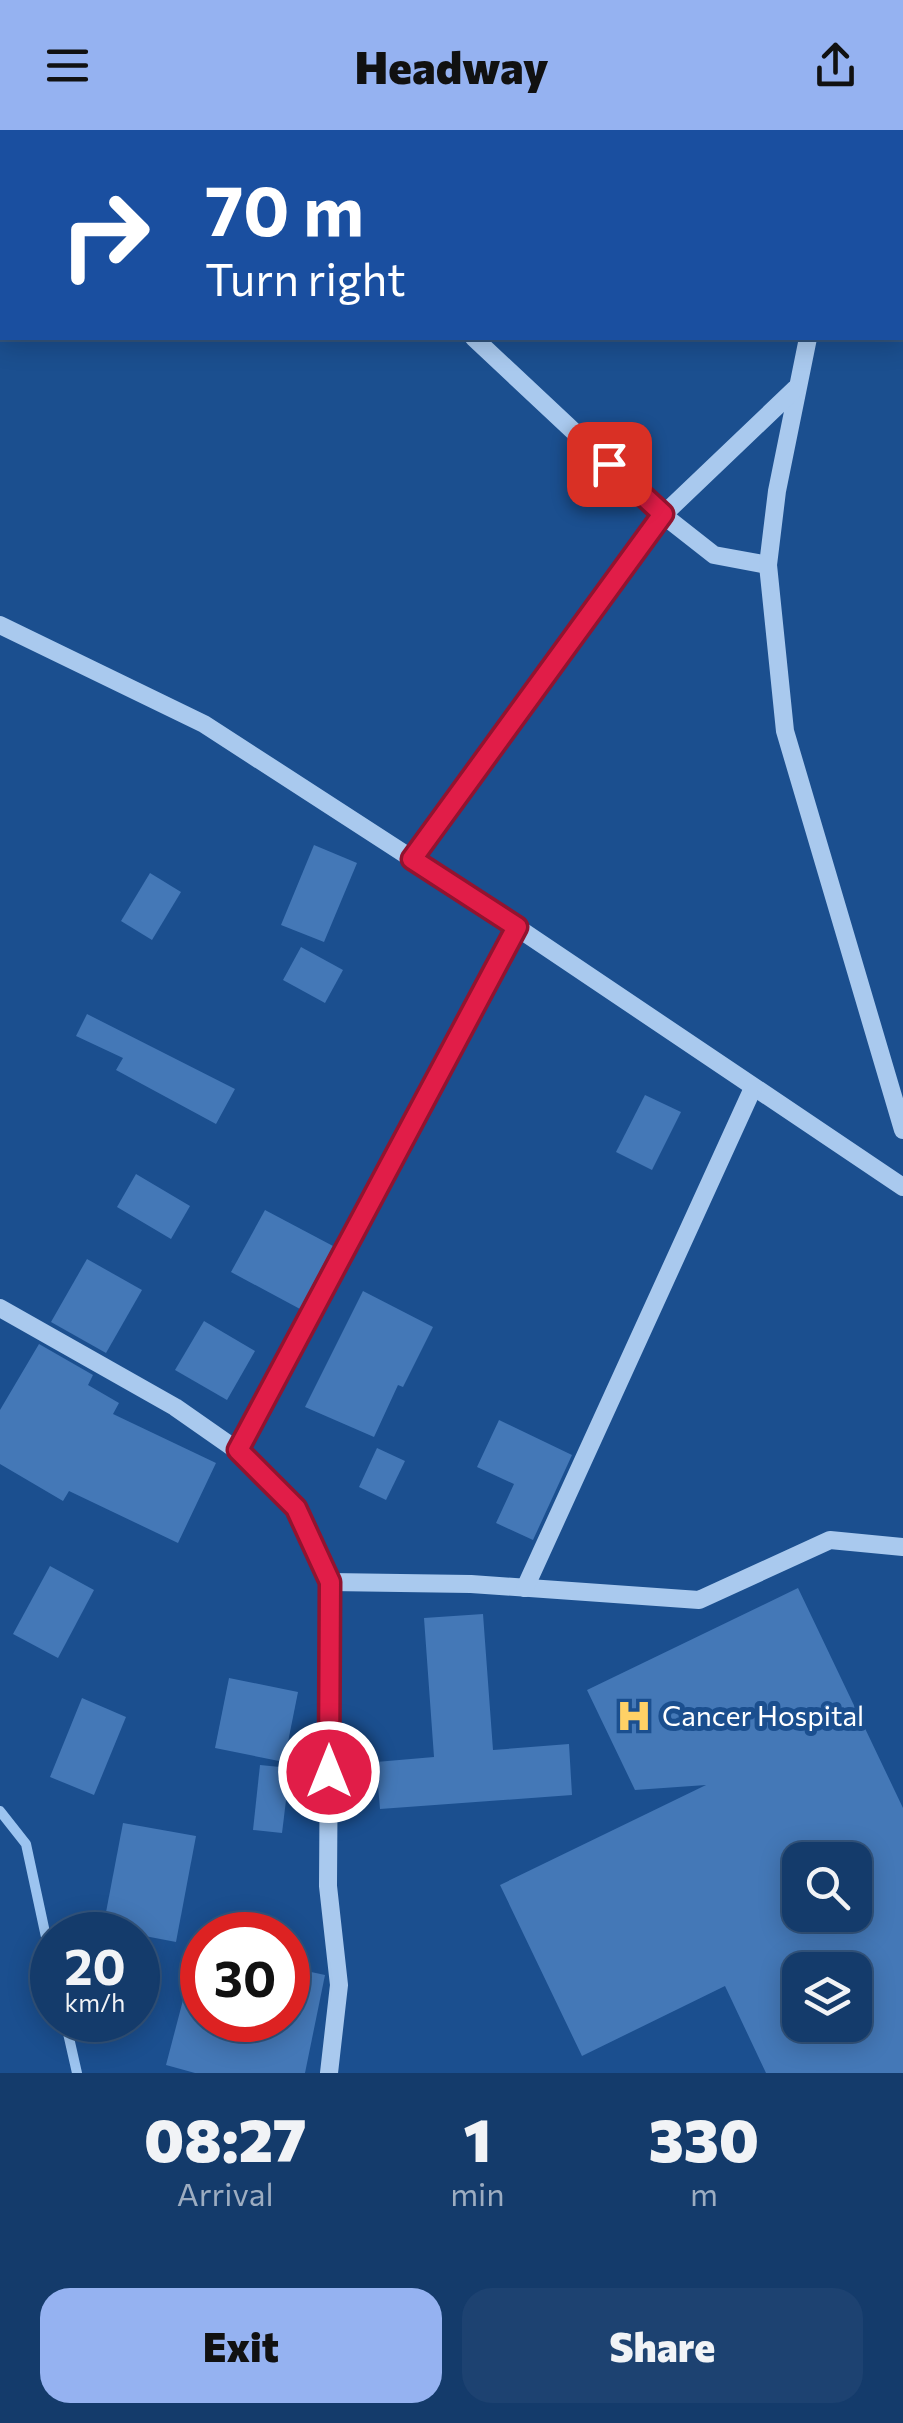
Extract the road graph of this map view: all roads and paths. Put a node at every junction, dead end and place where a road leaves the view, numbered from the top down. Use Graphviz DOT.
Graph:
graph roads {
  1 [pos="476,340"];
  2 [pos="807,340"];
  3 [pos="795,389"];
  4 [pos="663,514"];
  5 [pos="768,565"];
  6 [pos="0,625"];
  7 [pos="412,859"];
  8 [pos="517,927"];
  9 [pos="753,1088"];
  10 [pos="903,1130"];
  11 [pos="903,1187"];
  12 [pos="0,1308"];
  13 [pos="238,1450"];
  14 [pos="903,1546"];
  15 [pos="330,1582"];
  16 [pos="525,1588"];
  17 [pos="329,2073"];
  1 -- 4 [label="street"];
  2 -- 3 [label="street"];
  3 -- 4 [label="street"];
  3 -- 5 [label="street"];
  4 -- 5 [label="street"];
  4 -- 7 [label="street"];
  5 -- 10 [label="street"];
  6 -- 7 [label="street"];
  7 -- 8 [label="street"];
  8 -- 9 [label="street"];
  8 -- 13 [label="street"];
  9 -- 11 [label="street"];
  9 -- 16 [label="street"];
  12 -- 13 [label="street"];
  13 -- 15 [label="street"];
  14 -- 16 [label="street"];
  15 -- 16 [label="street"];
  15 -- 17 [label="street"];
}
